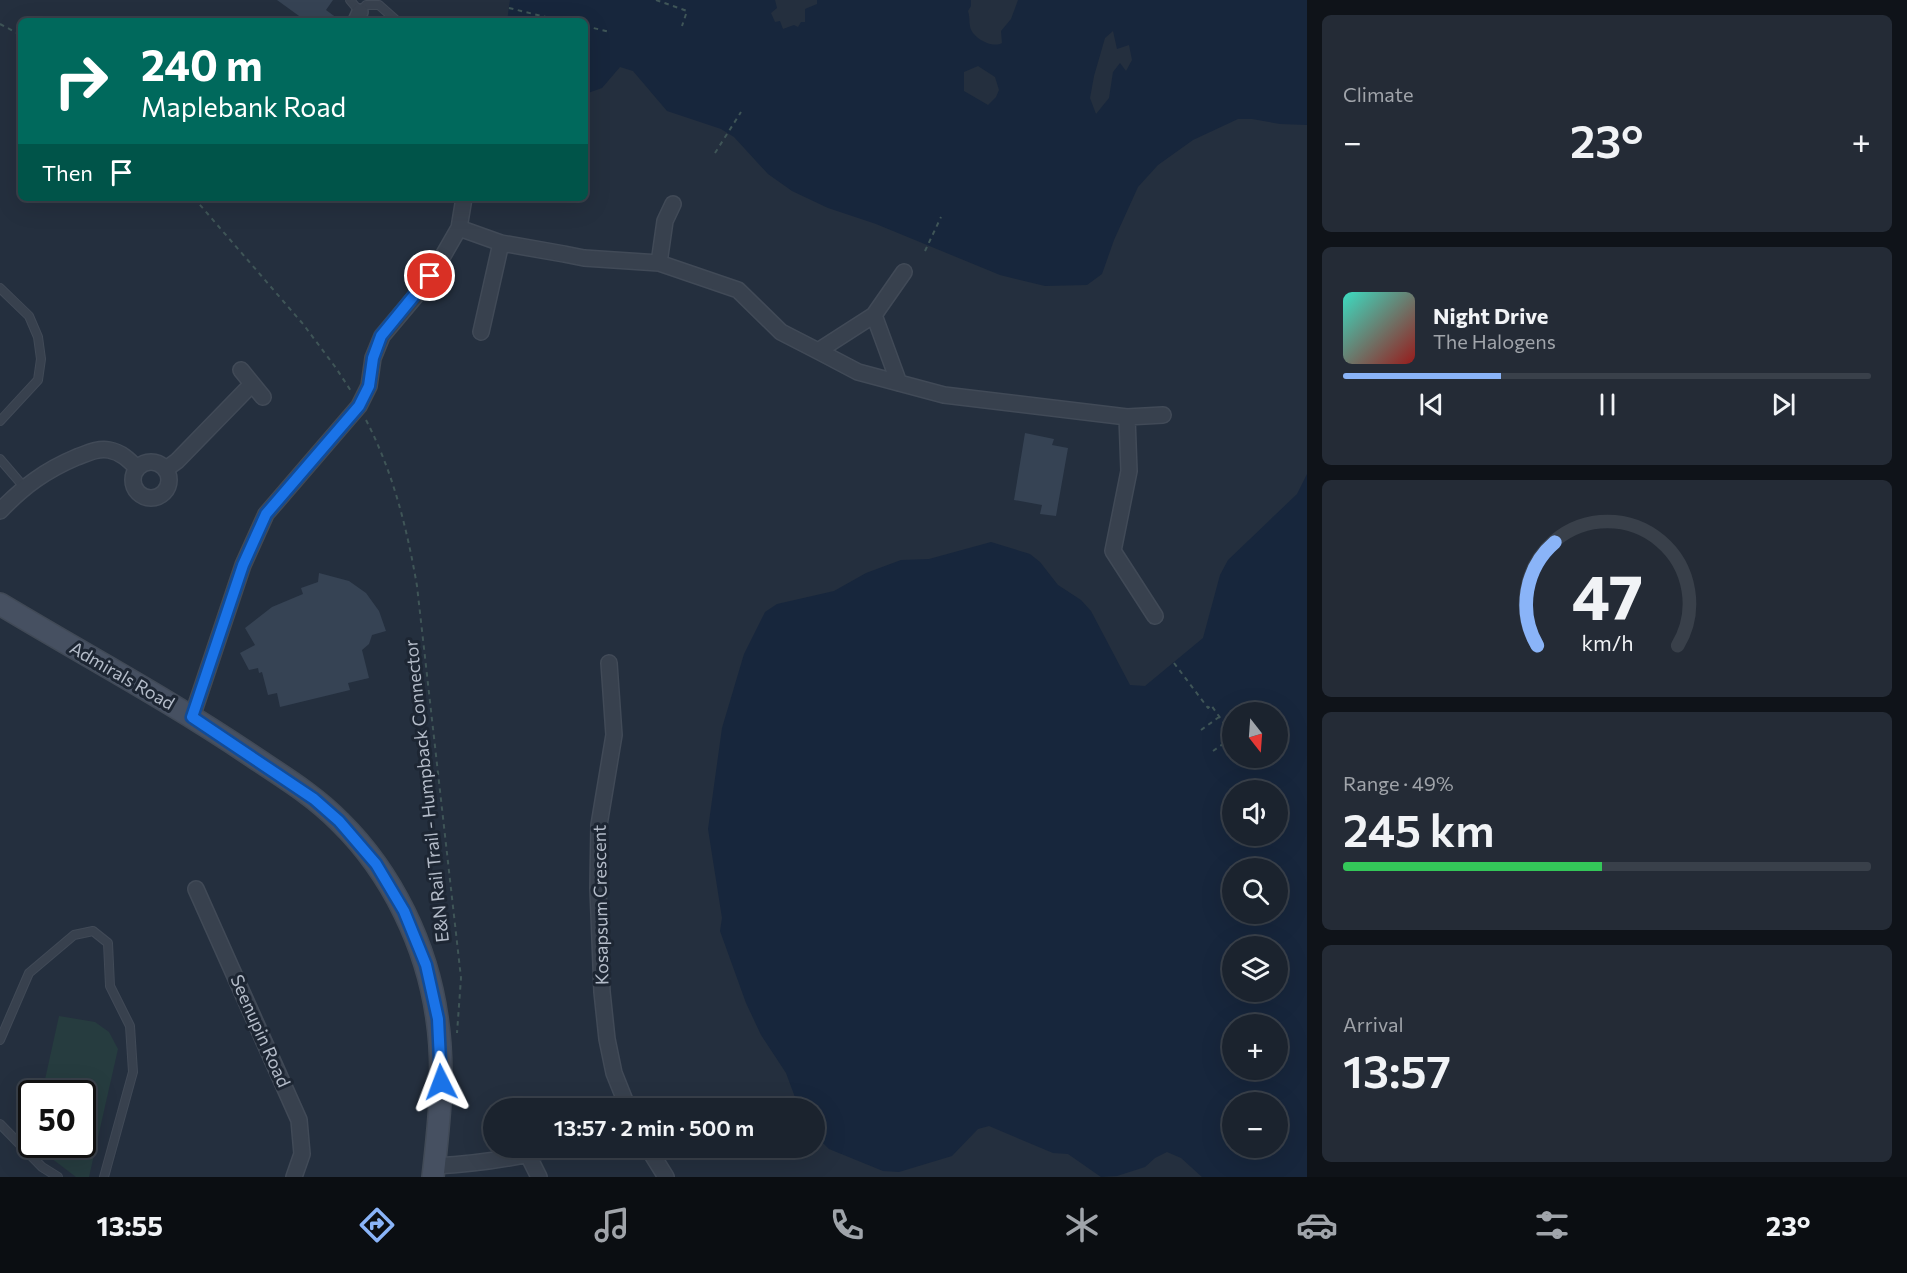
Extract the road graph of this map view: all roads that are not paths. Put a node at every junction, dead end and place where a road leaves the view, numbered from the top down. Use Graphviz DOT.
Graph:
graph roads {
  1 [pos="350,0"];
  2 [pos="358,17"];
  3 [pos="394,18"];
  4 [pos="464,201"];
  5 [pos="673,204"];
  6 [pos="459,228"];
  7 [pos="501,243"];
  8 [pos="659,263"];
  9 [pos="904,272"];
  10 [pos="0,288"];
  11 [pos="874,315"];
  12 [pos="481,332"];
  13 [pos="818,351"];
  14 [pos="241,370"];
  15 [pos="899,383"];
  16 [pos="252,384"];
  17 [pos="262,397"];
  18 [pos="1162,415"];
  19 [pos="1127,417"];
  20 [pos="0,421"];
  21 [pos="0,459"];
  22 [pos="137,468"];
  23 [pos="166,469"];
  24 [pos="24,487"];
  25 [pos="0,511"];
  26 [pos="0,604"];
  27 [pos="1155,616"];
  28 [pos="609,663"];
  29 [pos="192,717"];
  30 [pos="196,888"];
  31 [pos="0,1040"];
  32 [pos="624,1098"];
  33 [pos="0,1124"];
  34 [pos="511,1158"];
  35 [pos="529,1158"];
  36 [pos="654,1158"];
  37 [pos="433,1172"];
  38 [pos="57,1177"];
  39 [pos="104,1177"];
  40 [pos="294,1177"];
  41 [pos="538,1177"];
  42 [pos="666,1177"];
  1 -- 2 [label="lane"];
  2 -- 3 [label="lane"];
  4 -- 6 [label="street"];
  5 -- 8 [label="street"];
  6 -- 7 [label="street"];
  6 -- 29 [label="street"];
  7 -- 8 [label="street"];
  7 -- 12 [label="street"];
  8 -- 13 [label="street"];
  9 -- 11 [label="street"];
  10 -- 20 [label="lane"];
  11 -- 13 [label="street"];
  11 -- 15 [label="street"];
  13 -- 15 [label="street"];
  14 -- 16 [label="street"];
  15 -- 19 [label="street"];
  16 -- 17 [label="street"];
  16 -- 23 [label="street"];
  18 -- 19 [label="street"];
  19 -- 27 [label="street"];
  21 -- 24 [label="lane"];
  22 -- 23 [label="street"];
  22 -- 23 [label="street"];
  22 -- 24 [label="street"];
  24 -- 25 [label="street"];
  26 -- 29 [label="main road, Admirals Road"];
  28 -- 32 [label="street, Kosapsum Crescent"];
  29 -- 37 [label="main road, Admirals Road"];
  30 -- 40 [label="street, Seenupin Road"];
  31 -- 39 [label="lane"];
  33 -- 38 [label="lane"];
  34 -- 37 [label="street"];
  35 -- 41 [label="street"];
  36 -- 42 [label="street"];
}
